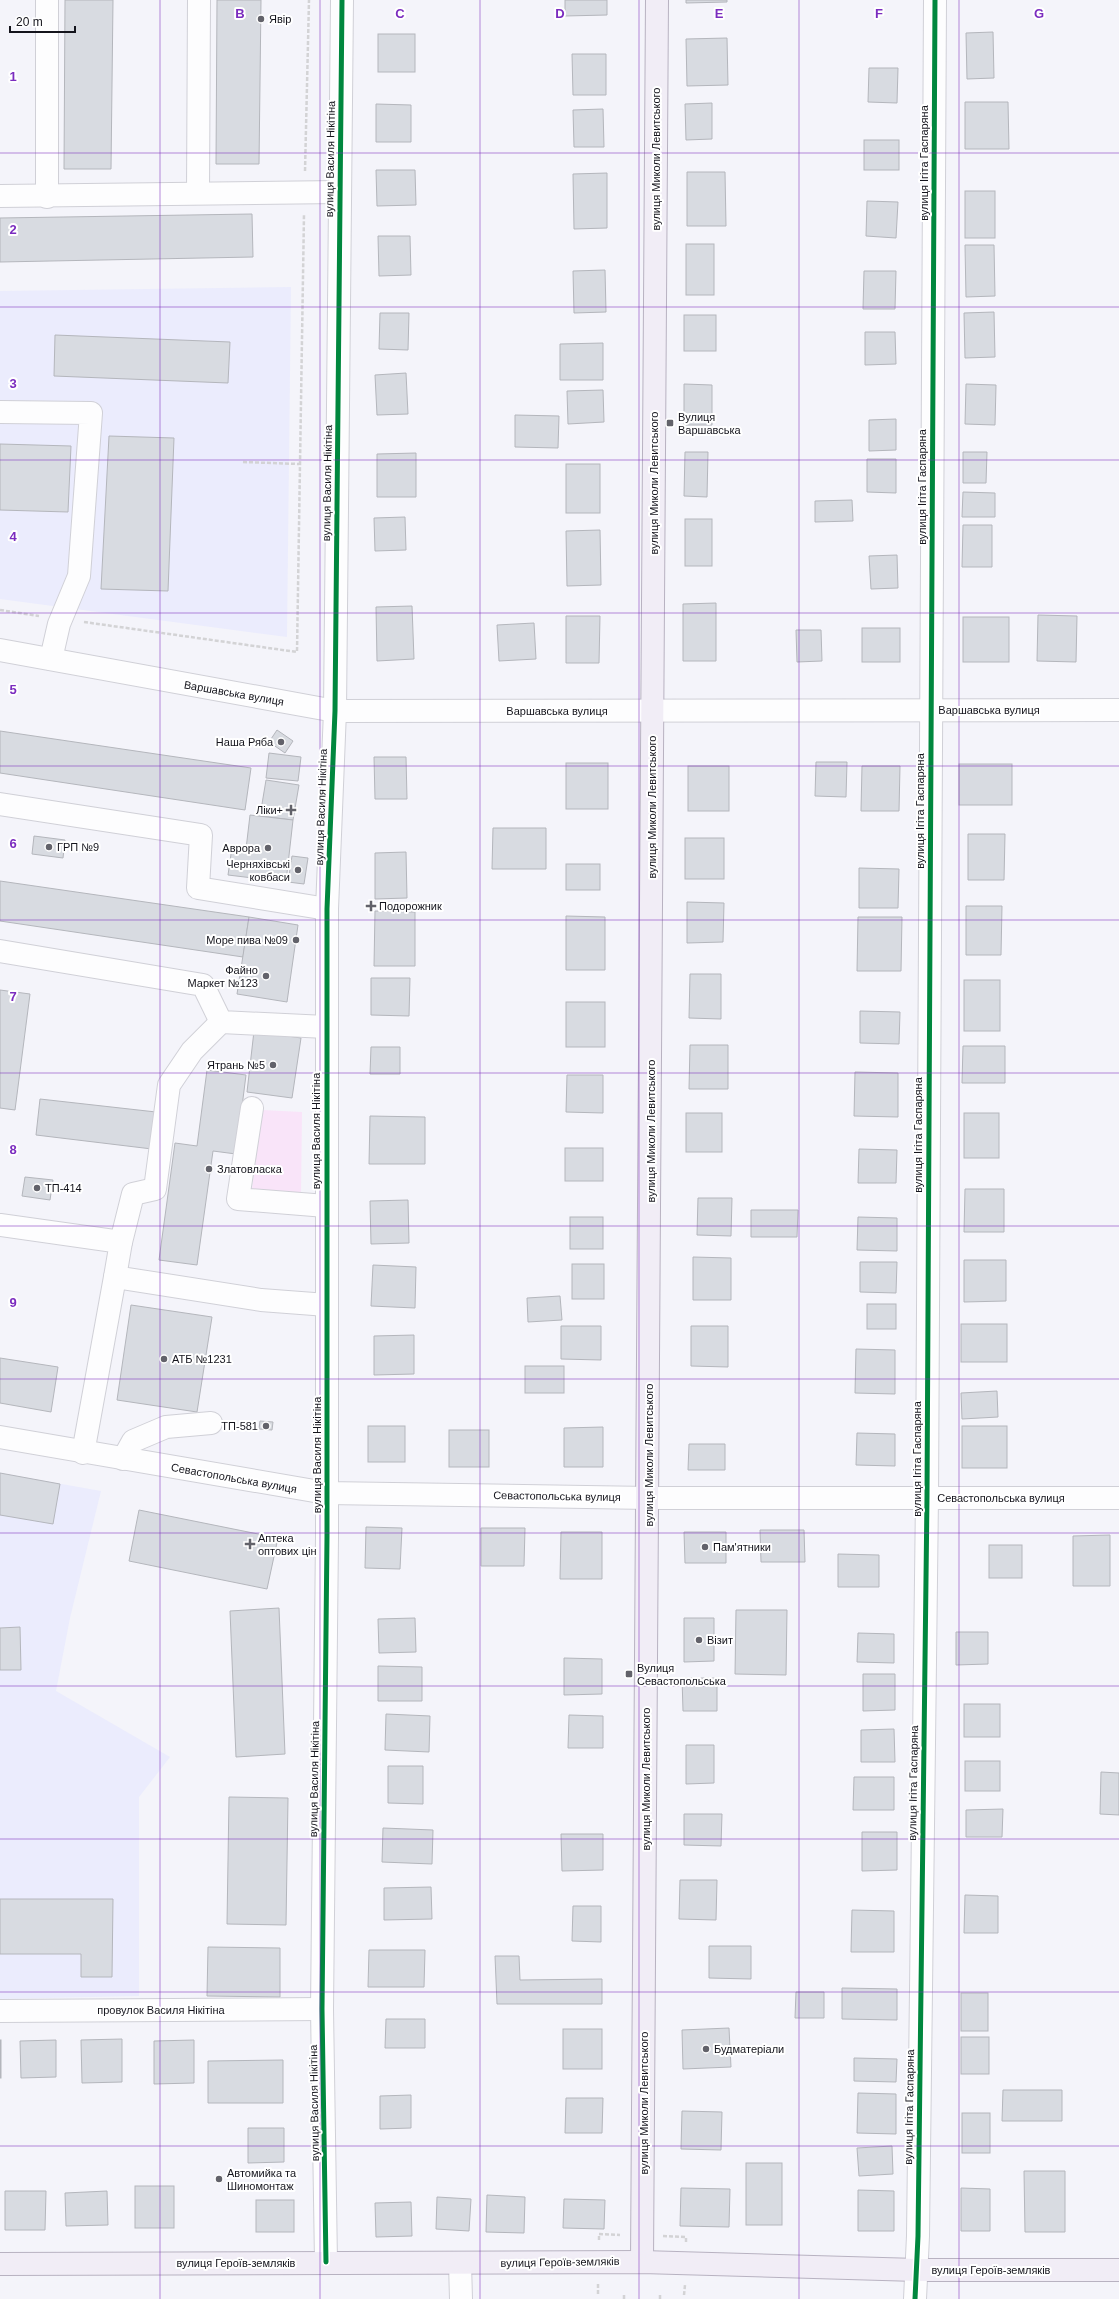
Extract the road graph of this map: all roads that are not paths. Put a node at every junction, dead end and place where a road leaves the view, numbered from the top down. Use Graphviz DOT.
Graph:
graph roads {
  1 [pos="47,0"];
  2 [pos="199,0"];
  3 [pos="342,0"];
  4 [pos="657,0"];
  5 [pos="935,0"];
  6 [pos="340,192"];
  7 [pos="198,193"];
  8 [pos="0,196"];
  9 [pos="47,197"];
  10 [pos="0,412"];
  11 [pos="0,650"];
  12 [pos="51,659"];
  13 [pos="930,710"];
  14 [pos="1119,710"];
  15 [pos="335,711"];
  16 [pos="653,712"];
  17 [pos="0,804"];
  18 [pos="327,909"];
  19 [pos="0,951"];
  20 [pos="221,1022"];
  21 [pos="326,1027"];
  22 [pos="252,1108"];
  23 [pos="326,1206"];
  24 [pos="0,1225"];
  25 [pos="121,1242"];
  26 [pos="115,1277"];
  27 [pos="327,1305"];
  28 [pos="211,1423"];
  29 [pos="0,1437"];
  30 [pos="83,1453"];
  31 [pos="123,1459"];
  32 [pos="326,1493"];
  33 [pos="927,1497"];
  34 [pos="649,1498"];
  35 [pos="1119,1498"];
  36 [pos="322,2009"];
  37 [pos="0,2012"];
  38 [pos="326,2262"];
  39 [pos="642,2262"];
  40 [pos="460,2263"];
  41 [pos="0,2264"];
  42 [pos="917,2270"];
  43 [pos="1119,2270"];
  44 [pos="461,2299"];
  45 [pos="915,2299"];
  1 -- 9 [label="street"];
  2 -- 7 [label="street"];
  3 -- 6 [label="street, вулиця Василя Нікітіна"];
  4 -- 16 [label="main road, вулиця Миколи Левитського"];
  5 -- 13 [label="street, вулиця Ігіта Гаспаряна"];
  6 -- 7 [label="street"];
  6 -- 15 [label="street, вулиця Василя Нікітіна"];
  7 -- 9 [label="street"];
  8 -- 9 [label="street"];
  10 -- 12 [label="street"];
  11 -- 12 [label="street, Варшавська вулиця"];
  12 -- 15 [label="street, Варшавська вулиця"];
  13 -- 14 [label="street, Варшавська вулиця"];
  13 -- 16 [label="street, Варшавська вулиця"];
  13 -- 33 [label="street, вулиця Ігіта Гаспаряна"];
  15 -- 16 [label="street, Варшавська вулиця"];
  15 -- 18 [label="street, вулиця Василя Нікітіна"];
  16 -- 34 [label="main road, вулиця Миколи Левитського"];
  17 -- 18 [label="street"];
  18 -- 21 [label="street, вулиця Василя Нікітіна"];
  19 -- 20 [label="street"];
  20 -- 21 [label="street"];
  20 -- 25 [label="street"];
  21 -- 23 [label="street, вулиця Василя Нікітіна"];
  22 -- 23 [label="street"];
  23 -- 27 [label="street, вулиця Василя Нікітіна"];
  24 -- 25 [label="street"];
  25 -- 26 [label="street"];
  26 -- 27 [label="street"];
  26 -- 30 [label="street"];
  27 -- 32 [label="street, вулиця Василя Нікітіна"];
  28 -- 31 [label="street"];
  29 -- 30 [label="street, Севастопольська вулиця"];
  30 -- 31 [label="street, Севастопольська вулиця"];
  31 -- 32 [label="street, Севастопольська вулиця"];
  32 -- 34 [label="street, Севастопольська вулиця"];
  32 -- 36 [label="street, вулиця Василя Нікітіна"];
  33 -- 34 [label="street, Севастопольська вулиця"];
  33 -- 35 [label="street, Севастопольська вулиця"];
  33 -- 42 [label="street, вулиця Ігіта Гаспаряна"];
  34 -- 39 [label="main road, вулиця Миколи Левитського"];
  36 -- 37 [label="street, провулок Василя Нікітіна"];
  36 -- 38 [label="street, вулиця Василя Нікітіна"];
  38 -- 40 [label="main road, вулиця Героїв-земляків"];
  38 -- 41 [label="main road, вулиця Героїв-земляків"];
  39 -- 40 [label="main road, вулиця Героїв-земляків"];
  39 -- 42 [label="main road, вулиця Героїв-земляків"];
  40 -- 44 [label="street"];
  42 -- 43 [label="main road, вулиця Героїв-земляків"];
  42 -- 45 [label="street, вулиця Ігіта Гаспаряна"];
}
